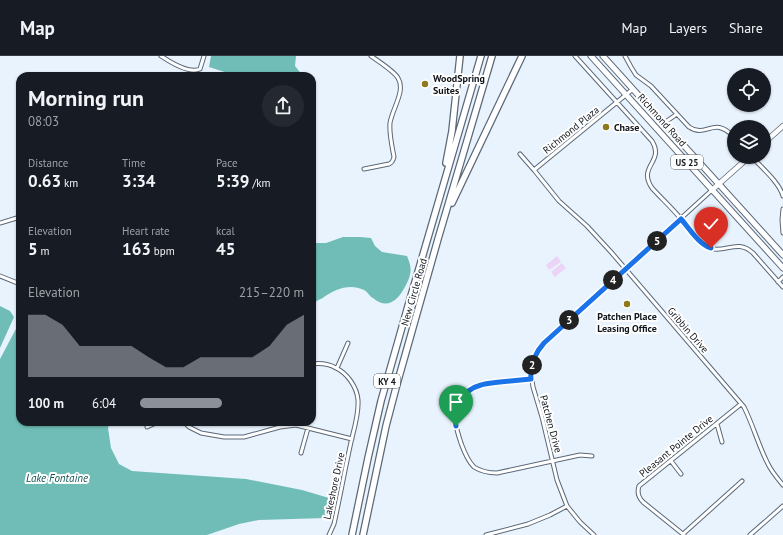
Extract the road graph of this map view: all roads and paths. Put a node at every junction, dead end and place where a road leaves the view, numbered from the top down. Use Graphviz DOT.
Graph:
graph roads {
  1 [pos="161,56"];
  2 [pos="204,56"];
  3 [pos="371,56"];
  4 [pos="460,56"];
  5 [pos="481,56"];
  6 [pos="492,56"];
  7 [pos="522,56"];
  8 [pos="575,56"];
  9 [pos="591,56"];
  10 [pos="603,56"];
  11 [pos="625,56"];
  12 [pos="634,89"];
  13 [pos="627,95"];
  14 [pos="617,103"];
  15 [pos="677,114"];
  16 [pos="664,123"];
  17 [pos="783,126"];
  18 [pos="727,131"];
  19 [pos="771,137"];
  20 [pos="520,154"];
  21 [pos="742,164"];
  22 [pos="757,164"];
  23 [pos="364,169"];
  24 [pos="534,170"];
  25 [pos="719,184"];
  26 [pos="712,190"];
  27 [pos="783,196"];
  28 [pos="783,209"];
  29 [pos="16,218"];
  30 [pos="681,219"];
  31 [pos="0,223"];
  32 [pos="430,230"];
  33 [pos="783,233"];
  34 [pos="438,239"];
  35 [pos="783,254"];
  36 [pos="783,268"];
  37 [pos="626,269"];
  38 [pos="0,276"];
  39 [pos="783,277"];
  40 [pos="16,282"];
  41 [pos="778,282"];
  42 [pos="783,287"];
  43 [pos="348,343"];
  44 [pos="316,364"];
  45 [pos="337,368"];
  46 [pos="531,379"];
  47 [pos="741,404"];
  48 [pos="717,424"];
  49 [pos="188,426"];
  50 [pos="291,426"];
  51 [pos="300,426"];
  52 [pos="308,428"];
  53 [pos="352,439"];
  54 [pos="722,442"];
  55 [pos="301,453"];
  56 [pos="592,456"];
  57 [pos="553,461"];
  58 [pos="671,461"];
  59 [pos="681,474"];
  60 [pos="742,482"];
  61 [pos="783,485"];
  62 [pos="567,506"];
  63 [pos="783,506"];
  64 [pos="507,532"];
  65 [pos="683,534"];
  66 [pos="329,535"];
  67 [pos="352,535"];
  68 [pos="363,535"];
  69 [pos="486,535"];
  70 [pos="594,535"];
  71 [pos="750,535"];
  1 -- 2 [label="street"];
  3 -- 23 [label="street"];
  4 -- 32 [label="highway"];
  5 -- 32 [label="highway, New Circle Road / KY 4"];
  6 -- 34 [label="highway, New Circle Road / KY 4"];
  7 -- 34 [label="highway"];
  8 -- 14 [label="street"];
  9 -- 13 [label="highway, Richmond Road / US 25"];
  10 -- 12 [label="highway, Richmond Road / US 25"];
  11 -- 15 [label="street"];
  12 -- 13 [label="street, Richmond Plaza"];
  12 -- 16 [label="highway, Richmond Road / US 25"];
  13 -- 14 [label="street, Richmond Plaza"];
  13 -- 26 [label="highway, Richmond Road / US 25"];
  14 -- 24 [label="street, Richmond Plaza"];
  14 -- 30 [label="street"];
  15 -- 16 [label="street"];
  15 -- 18 [label="street"];
  16 -- 25 [label="highway, Richmond Road / US 25"];
  17 -- 19 [label="main road"];
  20 -- 24 [label="street"];
  21 -- 25 [label="main road"];
  22 -- 27 [label="street"];
  24 -- 37 [label="street, Gribbin Drive"];
  25 -- 26 [label="main road"];
  25 -- 35 [label="highway, Richmond Road / US 25"];
  26 -- 30 [label="street, Patchen Drive"];
  26 -- 36 [label="highway, Richmond Road / US 25"];
  28 -- 33 [label="street"];
  29 -- 31 [label="street"];
  30 -- 37 [label="street, Patchen Drive"];
  30 -- 41 [label="street"];
  32 -- 67 [label="highway, New Circle Road / KY 4"];
  34 -- 68 [label="highway, New Circle Road / KY 4"];
  37 -- 46 [label="street, Patchen Drive"];
  37 -- 47 [label="street, Gribbin Drive"];
  38 -- 40 [label="street"];
  39 -- 41 [label="street"];
  41 -- 42 [label="street"];
  43 -- 45 [label="street"];
  44 -- 45 [label="street"];
  45 -- 53 [label="street, Lakeshore Drive"];
  46 -- 57 [label="street, Patchen Drive"];
  46 -- 57 [label="street"];
  47 -- 48 [label="street, Pleasant Pointe Drive"];
  47 -- 61 [label="street, Gribbin Drive"];
  48 -- 54 [label="street"];
  48 -- 58 [label="street, Pleasant Pointe Drive"];
  49 -- 50 [label="street"];
  51 -- 52 [label="street"];
  52 -- 53 [label="street"];
  52 -- 55 [label="street"];
  53 -- 66 [label="street, Lakeshore Drive"];
  56 -- 57 [label="street"];
  57 -- 62 [label="street, Patchen Drive"];
  58 -- 59 [label="street"];
  58 -- 65 [label="street, Pleasant Pointe Drive"];
  60 -- 65 [label="street"];
  62 -- 64 [label="street"];
  62 -- 70 [label="street, Patchen Drive"];
  63 -- 71 [label="street"];
  64 -- 69 [label="street"];
}
